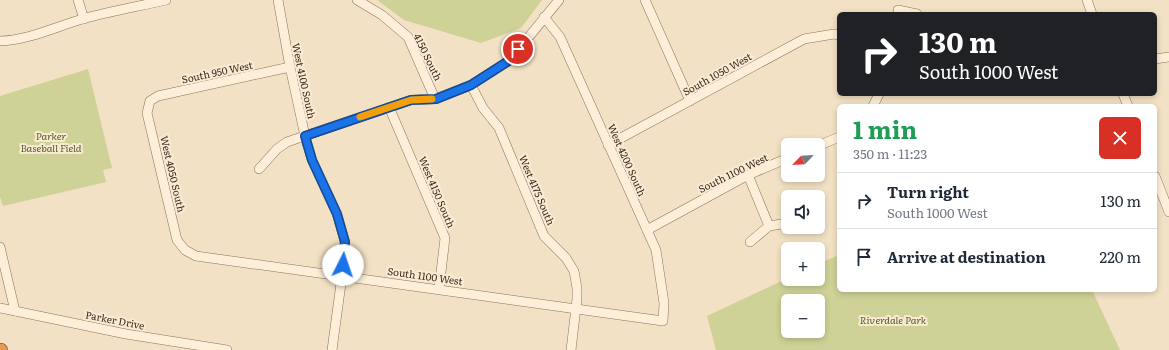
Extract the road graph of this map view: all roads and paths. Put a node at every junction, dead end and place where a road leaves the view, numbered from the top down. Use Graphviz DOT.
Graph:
graph roads {
  1 [pos="78,0"];
  2 [pos="166,0"];
  3 [pos="278,0"];
  4 [pos="357,0"];
  5 [pos="559,0"];
  6 [pos="645,0"];
  7 [pos="900,0"];
  8 [pos="1087,0"];
  9 [pos="897,12"];
  10 [pos="1091,12"];
  11 [pos="544,17"];
  12 [pos="84,19"];
  13 [pos="837,35"];
  14 [pos="0,41"];
  15 [pos="1169,57"];
  16 [pos="1157,60"];
  17 [pos="290,67"];
  18 [pos="471,85"];
  19 [pos="436,99"];
  20 [pos="150,101"];
  21 [pos="690,101"];
  22 [pos="389,108"];
  23 [pos="305,136"];
  24 [pos="837,138"];
  25 [pos="825,143"];
  26 [pos="608,145"];
  27 [pos="781,161"];
  28 [pos="259,168"];
  29 [pos="748,176"];
  30 [pos="1157,181"];
  31 [pos="1169,212"];
  32 [pos="781,224"];
  33 [pos="769,226"];
  34 [pos="647,230"];
  35 [pos="750,242"];
  36 [pos="0,247"];
  37 [pos="185,250"];
  38 [pos="342,276"];
  39 [pos="439,289"];
  40 [pos="0,308"];
  41 [pos="577,309"];
  42 [pos="15,312"];
  43 [pos="663,321"];
  44 [pos="227,350"];
  45 [pos="332,350"];
  46 [pos="572,350"];
  1 -- 12 [label="street"];
  2 -- 12 [label="street"];
  3 -- 17 [label="street, West 4100 South"];
  4 -- 19 [label="street, 4150 South"];
  5 -- 11 [label="street"];
  6 -- 21 [label="street"];
  7 -- 9 [label="street"];
  8 -- 10 [label="street"];
  11 -- 18 [label="street"];
  11 -- 26 [label="street, West 4200 South"];
  12 -- 14 [label="street"];
  13 -- 21 [label="street, South 1050 West"];
  15 -- 16 [label="street"];
  17 -- 20 [label="street, South 950 West"];
  17 -- 23 [label="street, West 4100 South"];
  18 -- 19 [label="street"];
  18 -- 41 [label="street, West 4175 South"];
  19 -- 22 [label="street"];
  20 -- 37 [label="street, West 4050 South"];
  21 -- 26 [label="street, South 1050 West"];
  22 -- 23 [label="street"];
  22 -- 39 [label="street, West 4150 South"];
  23 -- 28 [label="street"];
  23 -- 38 [label="street, West 4100 South"];
  24 -- 25 [label="street"];
  26 -- 34 [label="street, West 4200 South"];
  27 -- 29 [label="street, South 1100 West"];
  29 -- 33 [label="street"];
  29 -- 34 [label="street, South 1100 West"];
  30 -- 31 [label="street"];
  32 -- 33 [label="street"];
  33 -- 35 [label="street"];
  34 -- 43 [label="street, West 4200 South"];
  36 -- 42 [label="street"];
  37 -- 38 [label="street, South 1100 West"];
  38 -- 39 [label="street, South 1100 West"];
  38 -- 45 [label="street, West 4100 South"];
  39 -- 41 [label="street, South 1100 West"];
  40 -- 42 [label="street, Parker Drive"];
  41 -- 43 [label="street, South 1100 West"];
  41 -- 46 [label="street, West 4175 South"];
  42 -- 44 [label="street, Parker Drive"];
}
